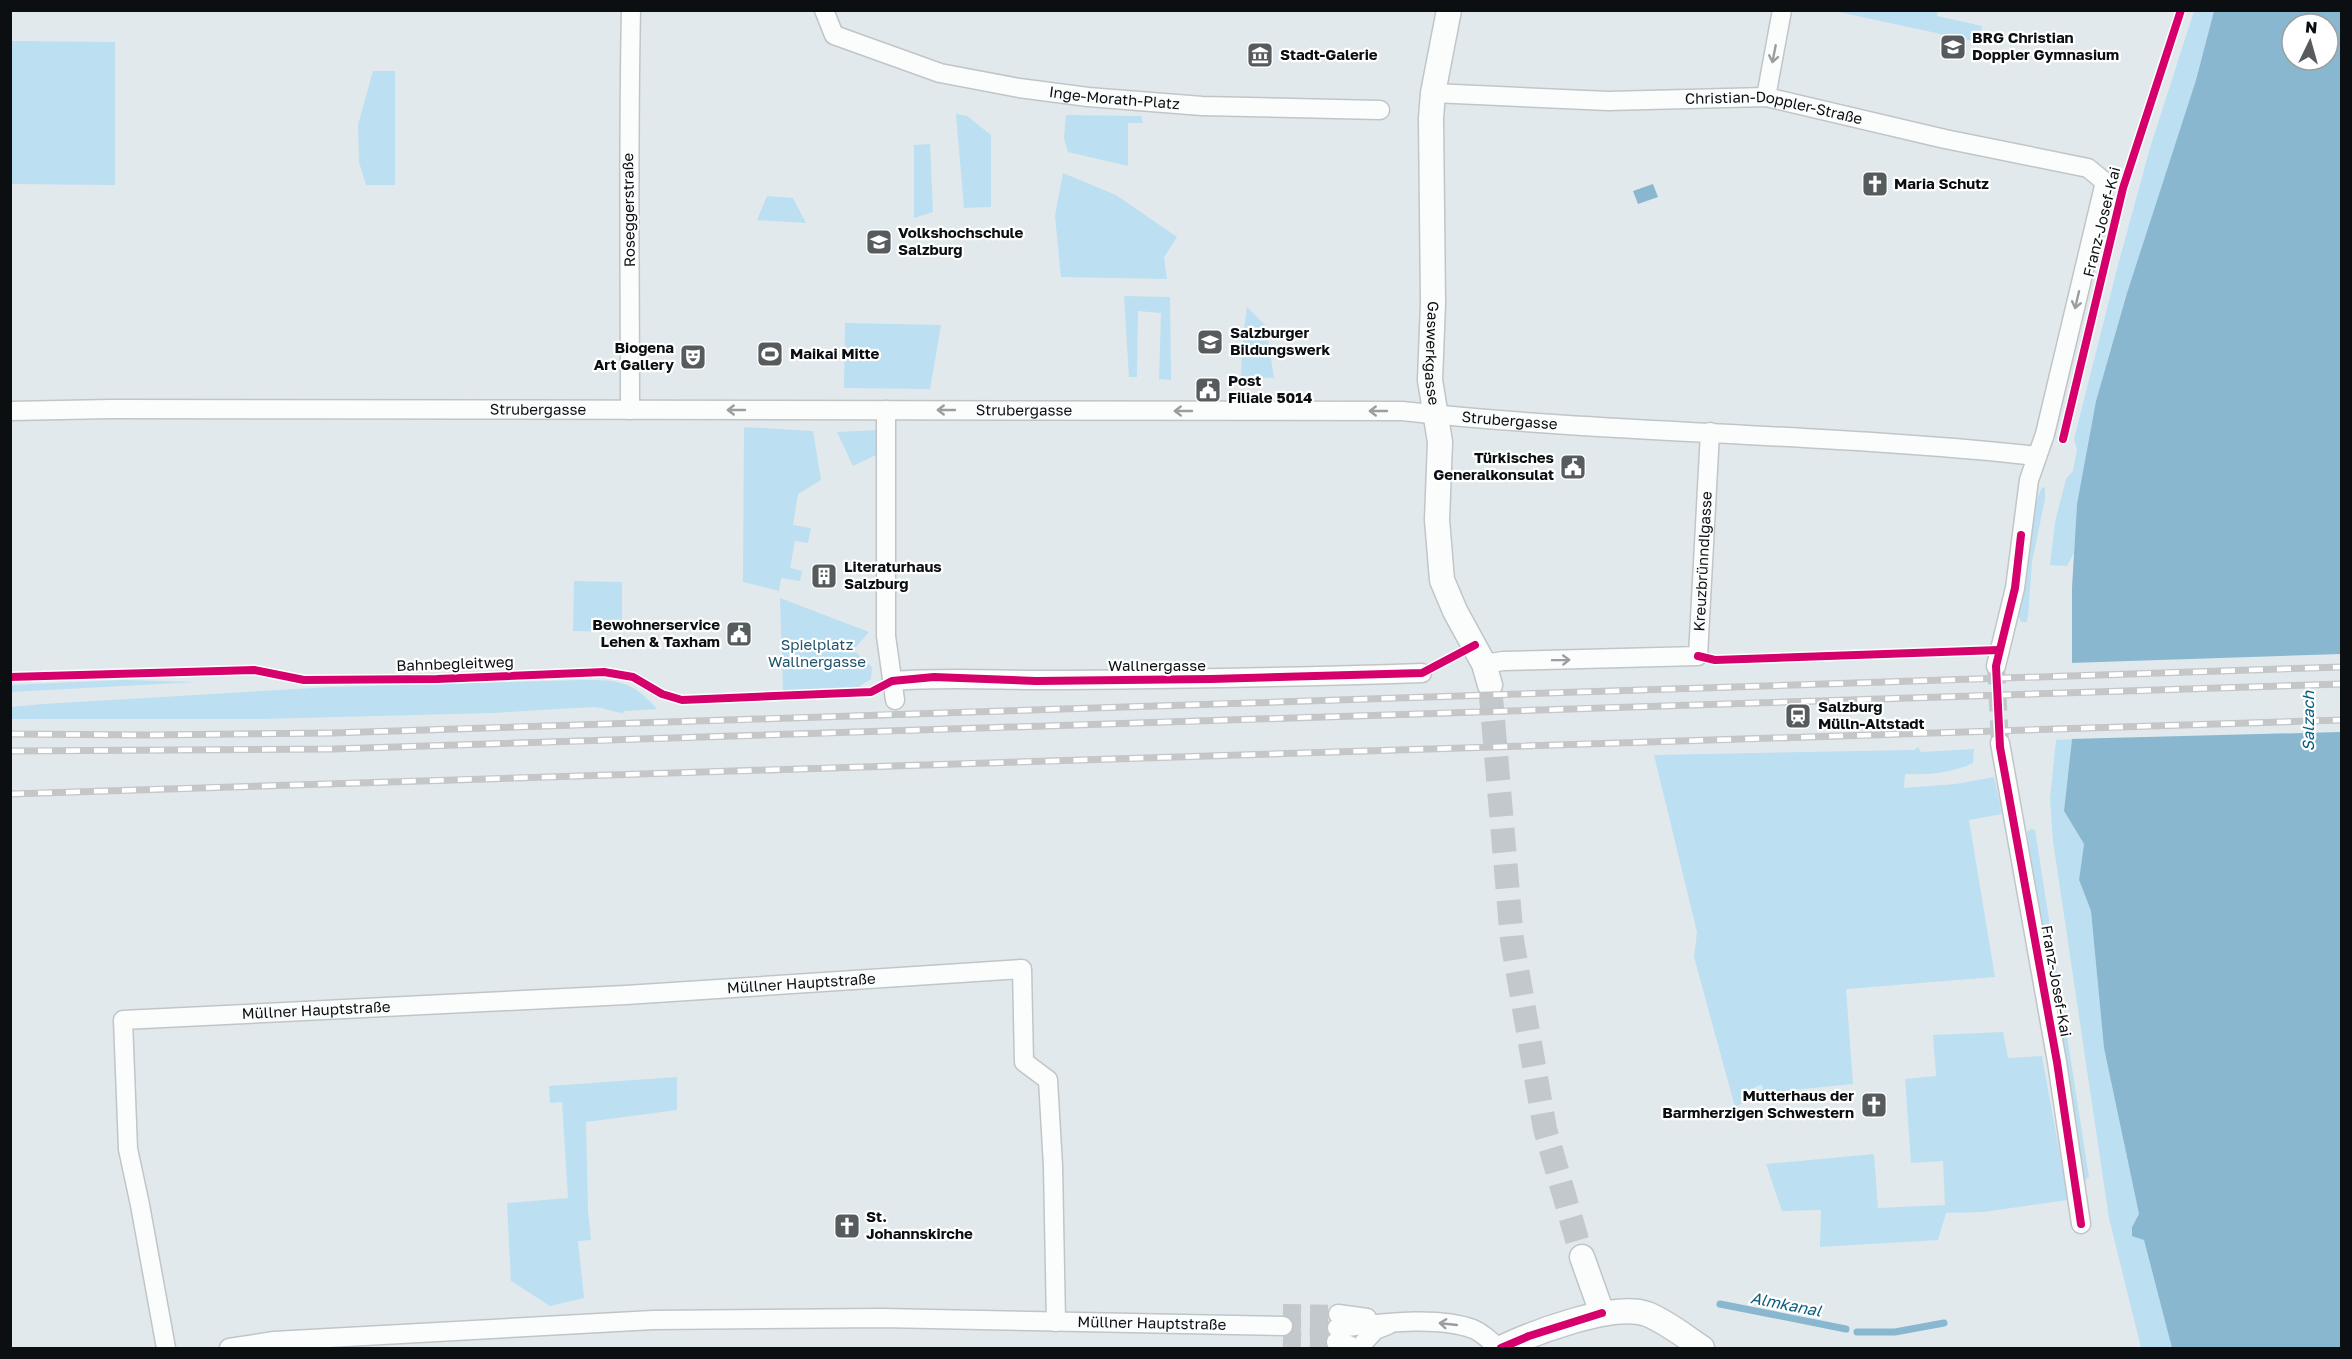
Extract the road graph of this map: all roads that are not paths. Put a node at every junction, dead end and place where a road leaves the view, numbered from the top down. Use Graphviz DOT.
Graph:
graph roads {
  1 [pos="631,10"];
  2 [pos="824,10"];
  3 [pos="1449,10"];
  4 [pos="1782,10"];
  5 [pos="1433,93"];
  6 [pos="1766,97"];
  7 [pos="1380,110"];
  8 [pos="2105,182"];
  9 [pos="630,410"];
  10 [pos="886,410"];
  11 [pos="10,411"];
  12 [pos="1436,415"];
  13 [pos="1710,432"];
  14 [pos="2037,456"];
  15 [pos="1996,666"];
  16 [pos="1422,673"];
  17 [pos="1487,675"];
  18 [pos="892,681"];
  19 [pos="894,700"];
  20 [pos="2000,743"];
  21 [pos="2081,1224"];
  22 [pos="1582,1257"];
  23 [pos="1602,1313"];
  24 [pos="1056,1322"];
  25 [pos="1395,1322"];
  26 [pos="1249,1327"];
  27 [pos="1340,1333"];
  28 [pos="166,1348"];
  29 [pos="229,1348"];
  30 [pos="1359,1348"];
  31 [pos="1500,1348"];
  32 [pos="1702,1348"];
  1 -- 9 [label="street, Roseggerstraße"];
  2 -- 7 [label="street, Inge-Morath-Platz"];
  3 -- 5 [label="street, Gaswerkgasse"];
  4 -- 6 [label="street, one-way"];
  5 -- 6 [label="street, Christian-Doppler-Straße"];
  5 -- 12 [label="street, Gaswerkgasse"];
  6 -- 8 [label="street, Christian-Doppler-Straße"];
  8 -- 14 [label="street, Franz-Josef-Kai, one-way"];
  10 -- 9 [label="street, Strubergasse, one-way"];
  9 -- 11 [label="street, Strubergasse"];
  12 -- 10 [label="street, Strubergasse, one-way"];
  10 -- 18 [label="street"];
  12 -- 13 [label="street, Strubergasse"];
  12 -- 17 [label="street, Gaswerkgasse"];
  13 -- 14 [label="street, Strubergasse"];
  17 -- 13 [label="street, Kreuzbrünndlgasse, one-way"];
  14 -- 15 [label="street, Franz-Josef-Kai"];
  16 -- 18 [label="street, Wallnergasse"];
  18 -- 19 [label="street"];
  20 -- 21 [label="street, Franz-Josef-Kai"];
  22 -- 23 [label="street"];
  23 -- 31 [label="street"];
  23 -- 32 [label="street"];
  24 -- 26 [label="street, Müllner Hauptstraße"];
  24 -- 28 [label="street, Müllner Hauptstraße"];
  24 -- 29 [label="street, Müllner Hauptstraße"];
  25 -- 27 [label="street"];
  25 -- 30 [label="street"];
  31 -- 25 [label="street, one-way"];
  26 -- 26 [label="street, Müllner Hauptstraße"];
}
